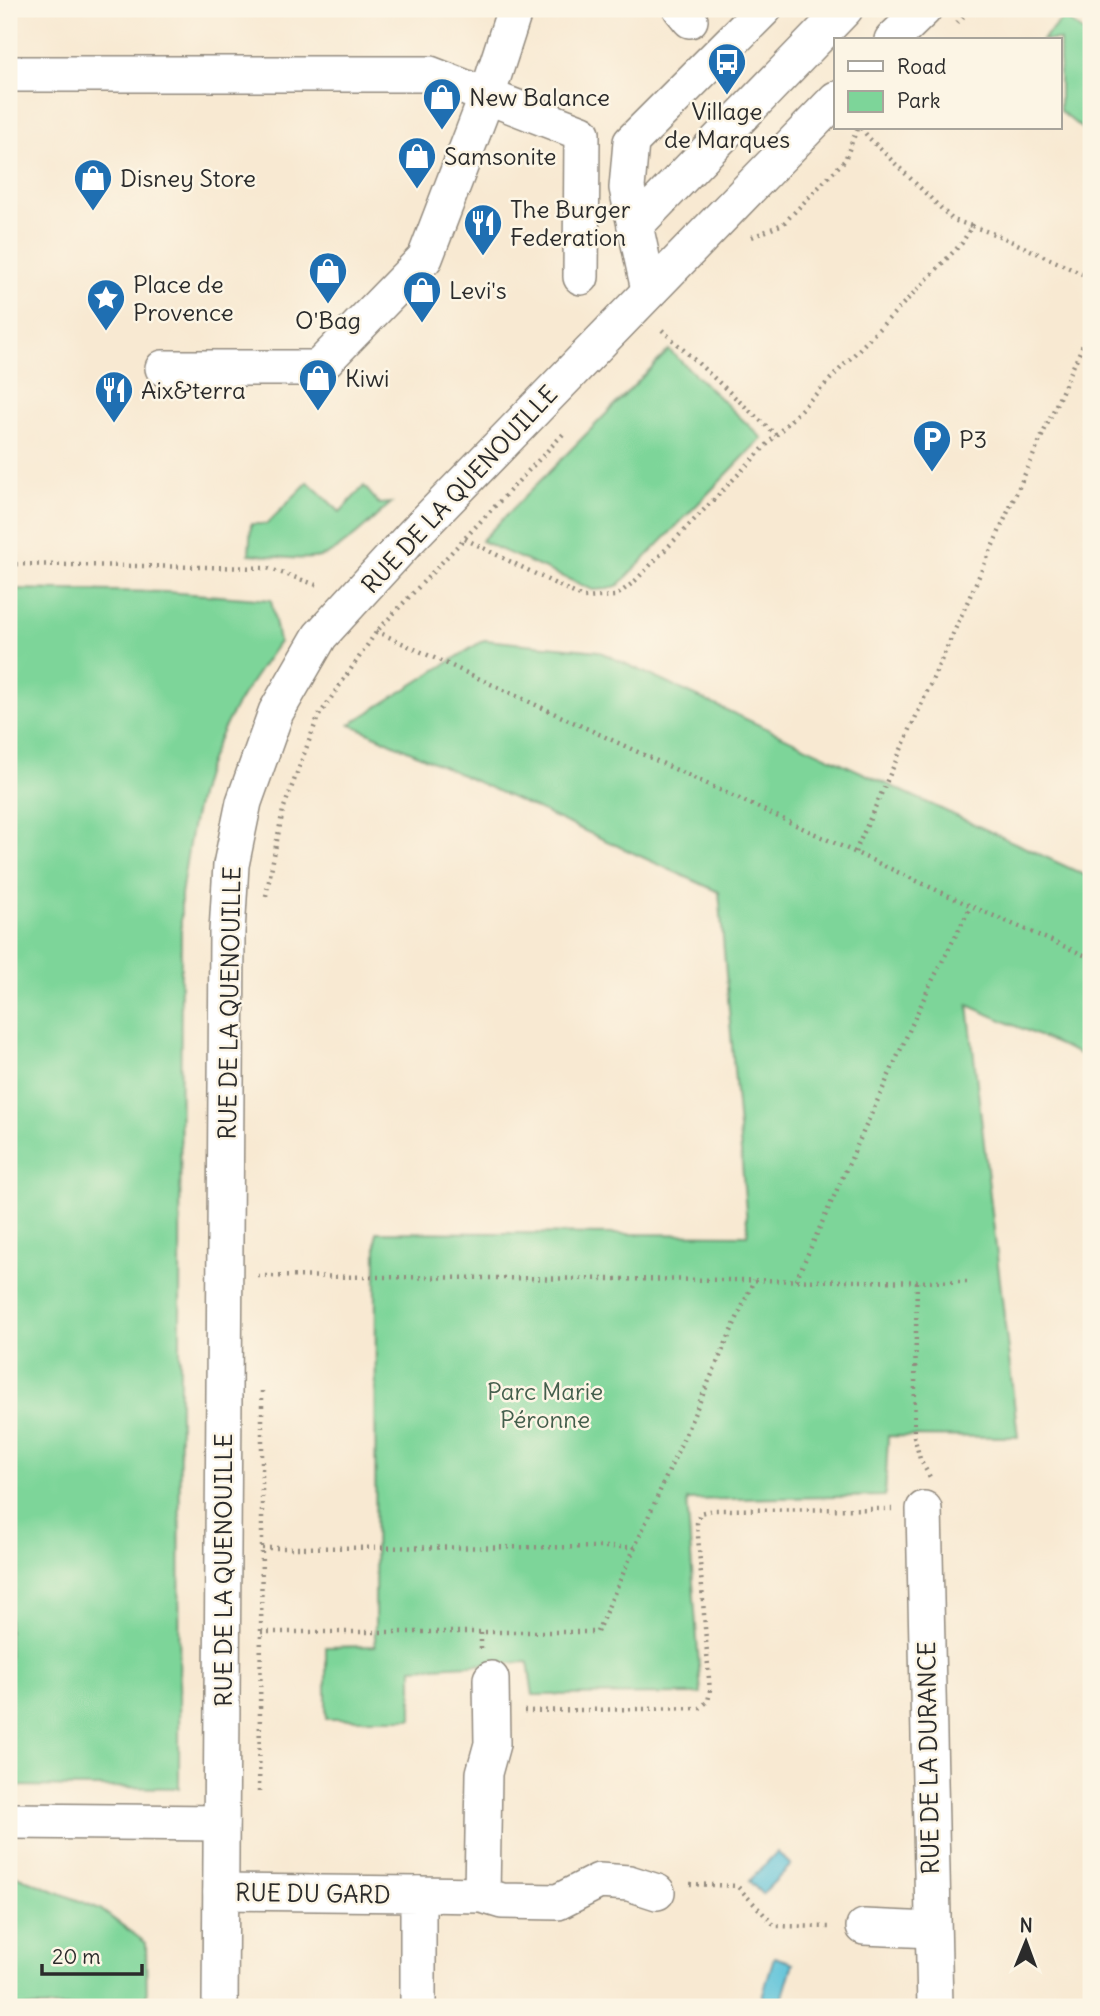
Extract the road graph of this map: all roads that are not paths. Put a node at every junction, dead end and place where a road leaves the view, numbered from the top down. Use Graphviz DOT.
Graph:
graph roads {
  1 [pos="516,9"];
  2 [pos="764,9"];
  3 [pos="845,9"];
  4 [pos="924,9"];
  5 [pos="894,38"];
  6 [pos="9,74"];
  7 [pos="487,96"];
  8 [pos="834,101"];
  9 [pos="635,226"];
  10 [pos="581,277"];
  11 [pos="649,290"];
  12 [pos="163,368"];
  13 [pos="927,1494"];
  14 [pos="491,1695"];
  15 [pos="9,1821"];
  16 [pos="221,1823"];
  17 [pos="221,1892"];
  18 [pos="657,1892"];
  19 [pos="418,1894"];
  20 [pos="482,1895"];
  21 [pos="864,1927"];
  22 [pos="932,1930"];
  23 [pos="220,2007"];
  24 [pos="418,2007"];
  25 [pos="935,2007"];
  1 -- 7 [label="street"];
  2 -- 9 [label="street"];
  3 -- 9 [label="street"];
  4 -- 5 [label="street"];
  6 -- 7 [label="street"];
  7 -- 10 [label="street"];
  7 -- 12 [label="street"];
  8 -- 11 [label="street, RUE DE LA QUENOUILLE"];
  9 -- 11 [label="street"];
  11 -- 16 [label="street, RUE DE LA QUENOUILLE"];
  13 -- 22 [label="street, RUE DE LA DURANCE"];
  14 -- 20 [label="street"];
  15 -- 16 [label="street"];
  16 -- 17 [label="street, RUE DE LA QUENOUILLE"];
  17 -- 19 [label="street, RUE DU GARD"];
  17 -- 23 [label="street, RUE DE LA QUENOUILLE"];
  18 -- 20 [label="street"];
  19 -- 20 [label="street"];
  19 -- 24 [label="street, RUE DU GARD"];
  21 -- 22 [label="street"];
  22 -- 25 [label="street, RUE DE LA DURANCE"];
}
